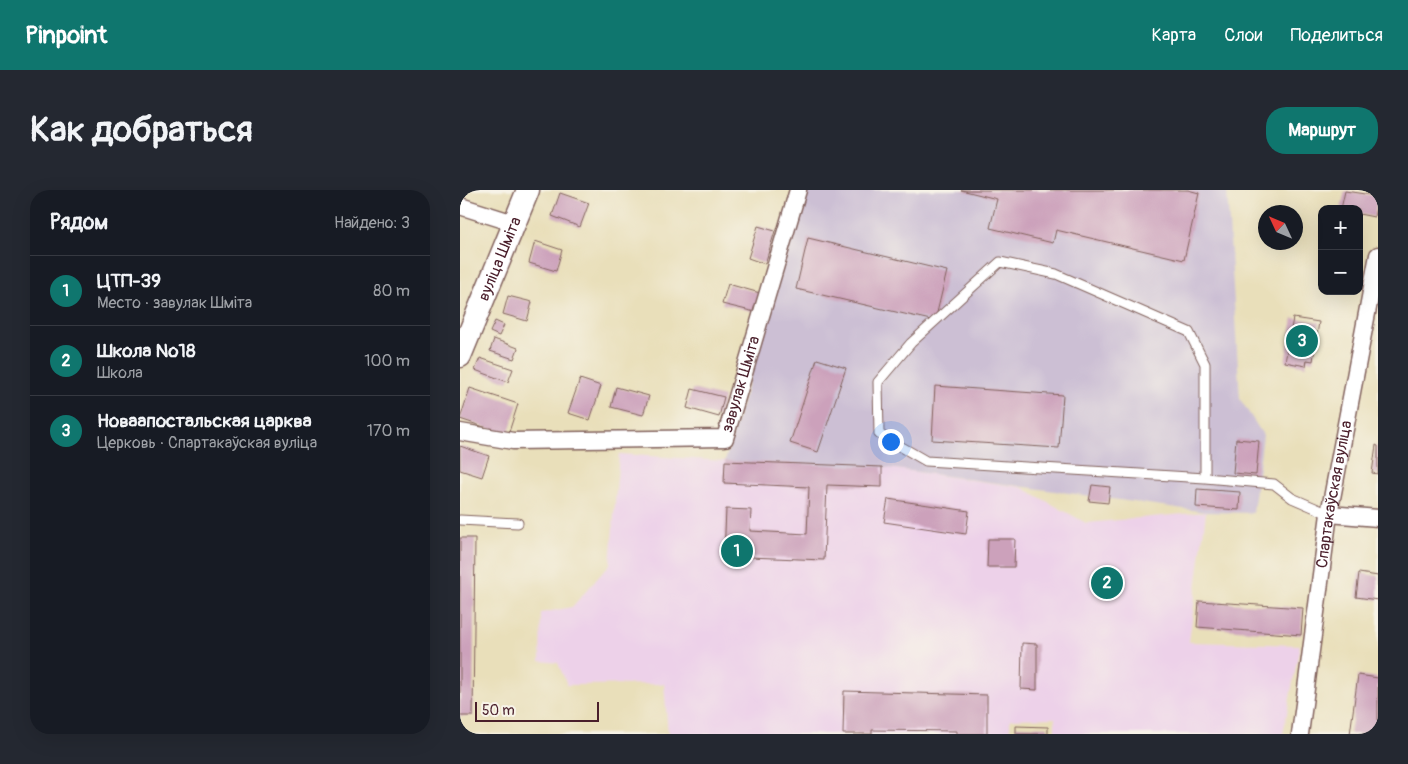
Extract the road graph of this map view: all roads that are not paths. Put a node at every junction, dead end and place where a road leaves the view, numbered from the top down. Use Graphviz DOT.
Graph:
graph roads {
  1 [pos="528,190"];
  2 [pos="798,190"];
  3 [pos="460,206"];
  4 [pos="514,223"];
  5 [pos="1378,255"];
  6 [pos="460,356"];
  7 [pos="460,432"];
  8 [pos="1205,478"];
  9 [pos="1329,514"];
  10 [pos="1378,518"];
  11 [pos="460,520"];
  12 [pos="518,523"];
  13 [pos="1300,734"];
  1 -- 4 [label="main road, вуліца Шміта"];
  2 -- 7 [label="street, завулак Шміта"];
  3 -- 4 [label="street"];
  4 -- 6 [label="main road, вуліца Шміта"];
  5 -- 9 [label="street, Спартакаўская вуліца"];
  8 -- 8 [label="lane"];
  8 -- 9 [label="lane"];
  9 -- 10 [label="street"];
  9 -- 13 [label="street, Спартакаўская вуліца"];
  11 -- 12 [label="lane"];
}
